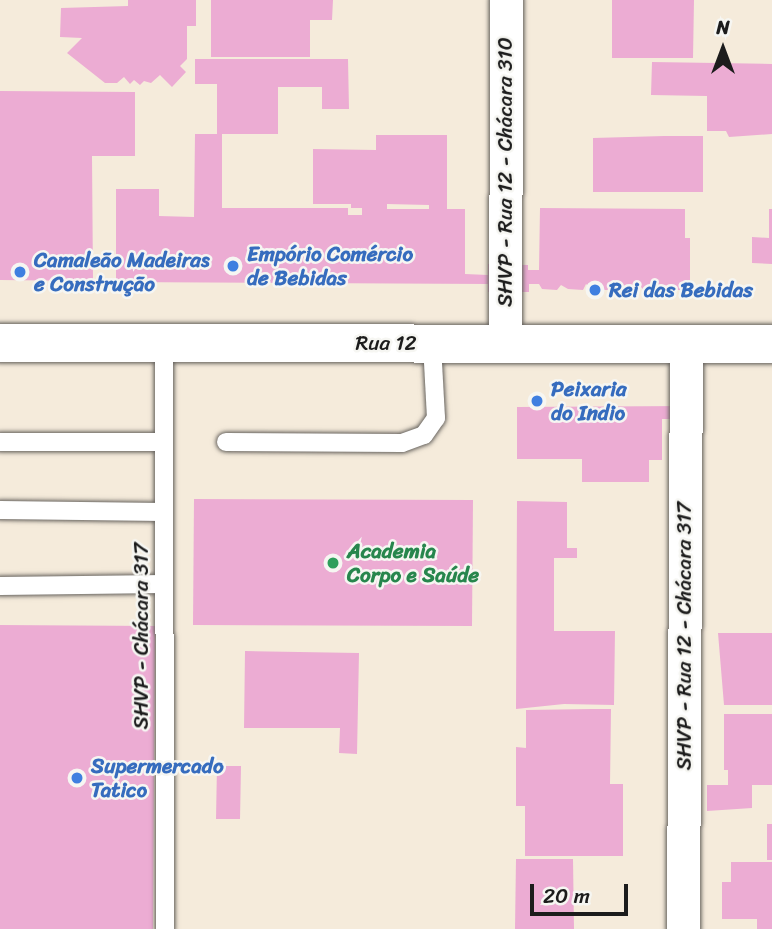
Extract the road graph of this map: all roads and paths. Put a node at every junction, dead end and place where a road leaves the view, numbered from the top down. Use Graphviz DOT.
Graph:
graph roads {
  1 [pos="506,0"];
  2 [pos="164,342"];
  3 [pos="686,342"];
  4 [pos="0,343"];
  5 [pos="432,343"];
  6 [pos="505,343"];
  7 [pos="772,344"];
  8 [pos="0,442"];
  9 [pos="163,442"];
  10 [pos="226,442"];
  11 [pos="0,510"];
  12 [pos="163,512"];
  13 [pos="164,584"];
  14 [pos="0,586"];
  15 [pos="165,929"];
  16 [pos="683,929"];
  1 -- 6 [label="street, SHVP - Rua 12 - Chácara 310"];
  2 -- 4 [label="street, Rua 12"];
  2 -- 5 [label="street, Rua 12"];
  2 -- 9 [label="lane, SHVP - Chácara 317"];
  3 -- 6 [label="street, Rua 12"];
  3 -- 7 [label="street, Rua 12"];
  3 -- 16 [label="street, SHVP - Rua 12 - Chácara 317"];
  5 -- 6 [label="street, Rua 12"];
  5 -- 10 [label="lane"];
  8 -- 9 [label="lane"];
  9 -- 12 [label="lane, SHVP - Chácara 317"];
  11 -- 12 [label="lane"];
  12 -- 13 [label="lane, SHVP - Chácara 317"];
  13 -- 14 [label="lane"];
  13 -- 15 [label="lane, SHVP - Chácara 317"];
}
